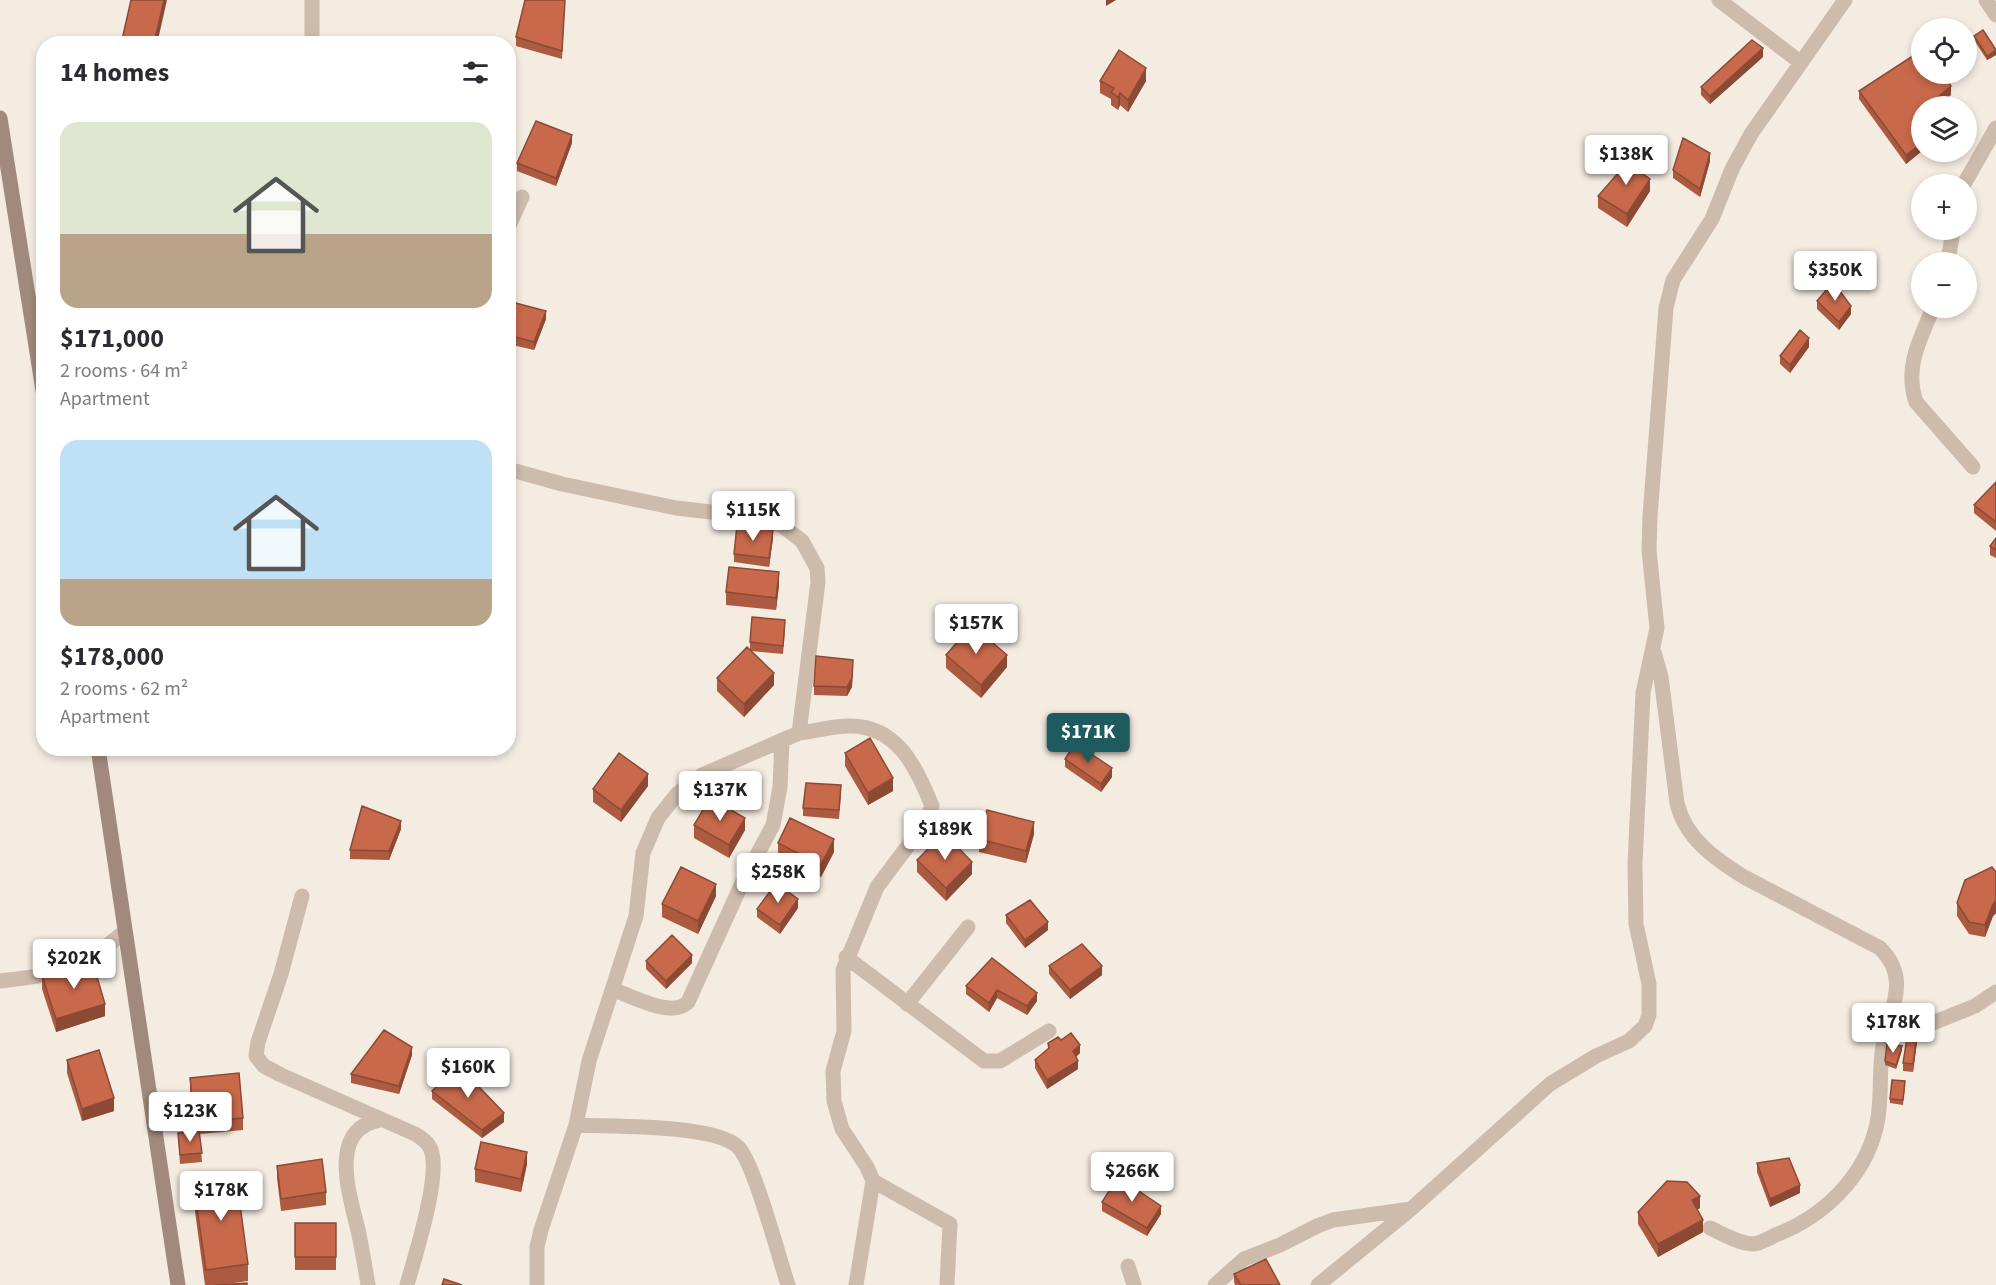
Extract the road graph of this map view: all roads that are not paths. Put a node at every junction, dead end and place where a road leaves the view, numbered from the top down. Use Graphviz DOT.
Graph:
graph roads {
  1 [pos="312,0"];
  2 [pos="1719,0"];
  3 [pos="1845,0"];
  4 [pos="1986,0"];
  5 [pos="1996,15"];
  6 [pos="312,36"];
  7 [pos="1800,62"];
  8 [pos="0,118"];
  9 [pos="1996,129"];
  10 [pos="1970,174"];
  11 [pos="522,197"];
  12 [pos="516,210"];
  13 [pos="1929,318"];
  14 [pos="36,346"];
  15 [pos="1973,467"];
  16 [pos="516,472"];
  17 [pos="1653,649"];
  18 [pos="799,733"];
  19 [pos="782,740"];
  20 [pos="99,756"];
  21 [pos="302,896"];
  22 [pos="968,927"];
  23 [pos="124,932"];
  24 [pos="846,957"];
  25 [pos="0,981"];
  26 [pos="613,990"];
  27 [pos="1996,992"];
  28 [pos="907,1004"];
  29 [pos="1890,1020"];
  30 [pos="1049,1031"];
  31 [pos="380,1120"];
  32 [pos="576,1125"];
  33 [pos="873,1181"];
  34 [pos="1411,1209"];
  35 [pos="1710,1228"];
  36 [pos="1128,1266"];
  37 [pos="178,1285"];
  38 [pos="368,1285"];
  39 [pos="408,1285"];
  40 [pos="537,1285"];
  41 [pos="788,1285"];
  42 [pos="856,1285"];
  43 [pos="947,1285"];
  44 [pos="1134,1285"];
  45 [pos="1215,1285"];
  46 [pos="1318,1285"];
  1 -- 6 [label="street"];
  2 -- 7 [label="street"];
  3 -- 7 [label="street"];
  4 -- 5 [label="street"];
  7 -- 17 [label="street"];
  8 -- 14 [label="main road"];
  9 -- 10 [label="street"];
  11 -- 12 [label="street"];
  13 -- 15 [label="street"];
  16 -- 18 [label="street"];
  17 -- 29 [label="street"];
  17 -- 34 [label="street"];
  18 -- 19 [label="street"];
  18 -- 24 [label="street"];
  19 -- 26 [label="street"];
  19 -- 26 [label="street"];
  20 -- 23 [label="main road"];
  21 -- 31 [label="street"];
  22 -- 28 [label="street"];
  23 -- 25 [label="street"];
  23 -- 37 [label="main road"];
  24 -- 28 [label="street"];
  24 -- 33 [label="street"];
  26 -- 32 [label="street"];
  27 -- 29 [label="street"];
  28 -- 30 [label="street"];
  29 -- 35 [label="street"];
  31 -- 38 [label="street"];
  31 -- 39 [label="street"];
  32 -- 40 [label="street"];
  32 -- 41 [label="street"];
  33 -- 42 [label="street"];
  33 -- 43 [label="street"];
  34 -- 45 [label="street"];
  34 -- 46 [label="street"];
  36 -- 44 [label="street"];
}
